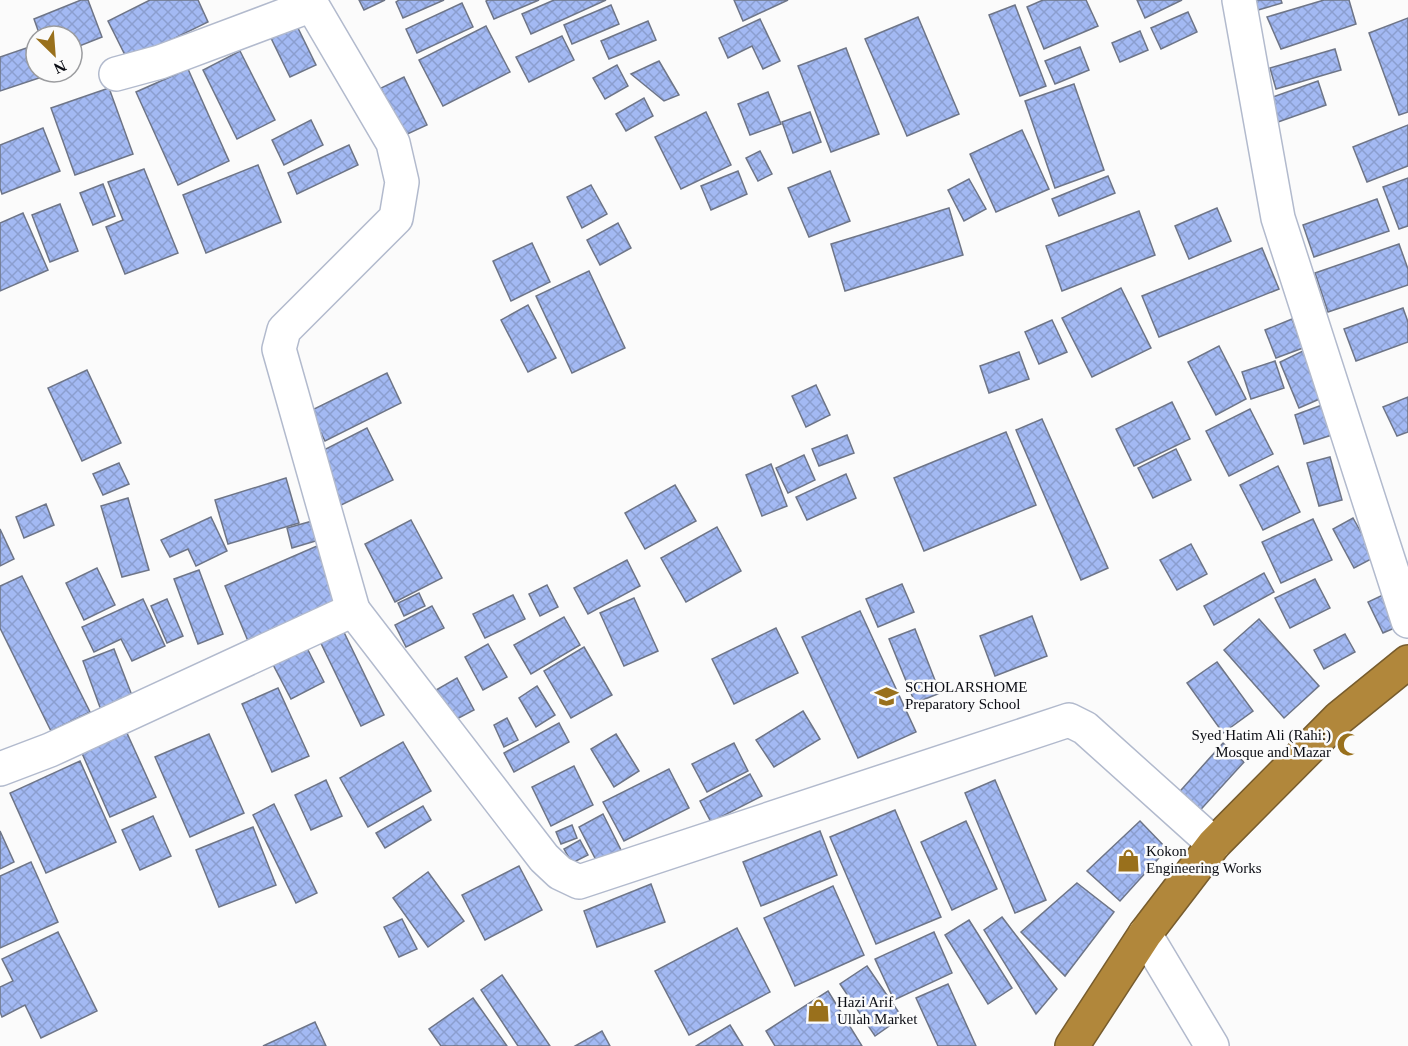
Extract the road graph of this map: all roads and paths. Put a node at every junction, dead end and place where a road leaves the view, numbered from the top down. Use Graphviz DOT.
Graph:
graph roads {
  1 [pos="1239,0"];
  2 [pos="310,2"];
  3 [pos="117,74"];
  4 [pos="353,610"];
  5 [pos="1408,621"];
  6 [pos="1408,662"];
  7 [pos="0,769"];
  8 [pos="1214,843"];
  9 [pos="1145,934"];
  10 [pos="1072,1046"];
  11 [pos="1212,1046"];
  1 -- 5 [label="street"];
  2 -- 3 [label="street"];
  2 -- 4 [label="street"];
  4 -- 7 [label="street"];
  4 -- 8 [label="street"];
  6 -- 8 [label="highway"];
  8 -- 9 [label="highway"];
  9 -- 10 [label="highway"];
  9 -- 11 [label="street"];
}
